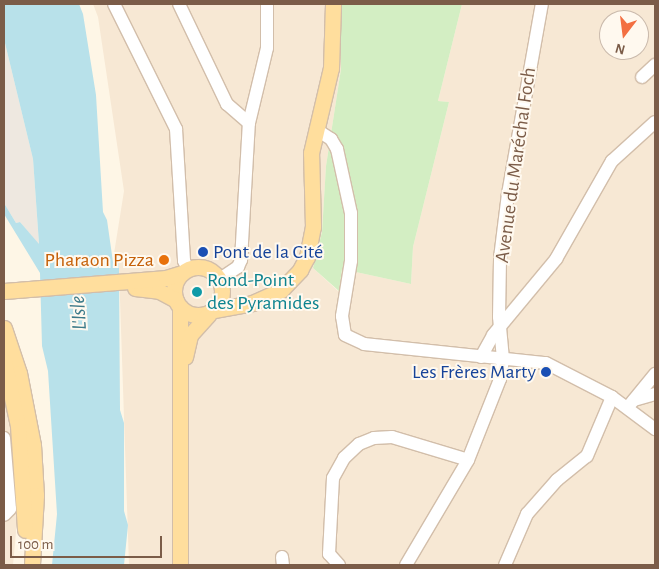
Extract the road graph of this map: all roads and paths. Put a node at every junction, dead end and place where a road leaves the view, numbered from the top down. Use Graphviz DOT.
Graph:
graph roads {
  1 [pos="114,4"];
  2 [pos="179,4"];
  3 [pos="267,4"];
  4 [pos="333,4"];
  5 [pos="542,4"];
  6 [pos="655,66"];
  7 [pos="642,77"];
  8 [pos="655,122"];
  9 [pos="249,123"];
  10 [pos="317,130"];
  11 [pos="185,271"];
  12 [pos="221,283"];
  13 [pos="120,285"];
  14 [pos="4,291"];
  15 [pos="267,297"];
  16 [pos="4,298"];
  17 [pos="178,304"];
  18 [pos="212,312"];
  19 [pos="500,326"];
  20 [pos="4,328"];
  21 [pos="480,357"];
  22 [pos="503,359"];
  23 [pos="4,361"];
  24 [pos="655,374"];
  25 [pos="180,375"];
  26 [pos="655,394"];
  27 [pos="612,397"];
  28 [pos="631,403"];
  29 [pos="655,429"];
  30 [pos="5,442"];
  31 [pos="468,460"];
  32 [pos="4,515"];
  33 [pos="24,565"];
  34 [pos="32,565"];
  35 [pos="180,565"];
  36 [pos="339,565"];
  37 [pos="406,565"];
  38 [pos="505,565"];
  1 -- 11 [label="street"];
  2 -- 9 [label="street"];
  3 -- 9 [label="street"];
  4 -- 10 [label="main road"];
  5 -- 19 [label="street, Avenue du Maréchal Foch"];
  6 -- 7 [label="street"];
  8 -- 19 [label="street"];
  9 -- 12 [label="street"];
  10 -- 15 [label="main road"];
  10 -- 21 [label="street"];
  11 -- 12 [label="main road"];
  11 -- 13 [label="main road"];
  11 -- 17 [label="main road"];
  12 -- 15 [label="main road"];
  12 -- 18 [label="main road"];
  13 -- 14 [label="main road"];
  13 -- 16 [label="main road"];
  13 -- 17 [label="main road"];
  15 -- 18 [label="main road"];
  17 -- 18 [label="main road"];
  17 -- 25 [label="main road"];
  18 -- 25 [label="main road"];
  19 -- 21 [label="street"];
  19 -- 22 [label="street, Avenue du Maréchal Foch"];
  20 -- 34 [label="main road"];
  21 -- 22 [label="street"];
  22 -- 27 [label="street"];
  22 -- 31 [label="street, Avenue du Maréchal Foch"];
  23 -- 33 [label="main road"];
  24 -- 28 [label="street"];
  25 -- 35 [label="main road"];
  26 -- 28 [label="street"];
  27 -- 28 [label="street"];
  27 -- 38 [label="street"];
  28 -- 29 [label="street"];
  30 -- 32 [label="street"];
  31 -- 36 [label="street"];
  31 -- 37 [label="street, Avenue du Maréchal Foch"];
}
